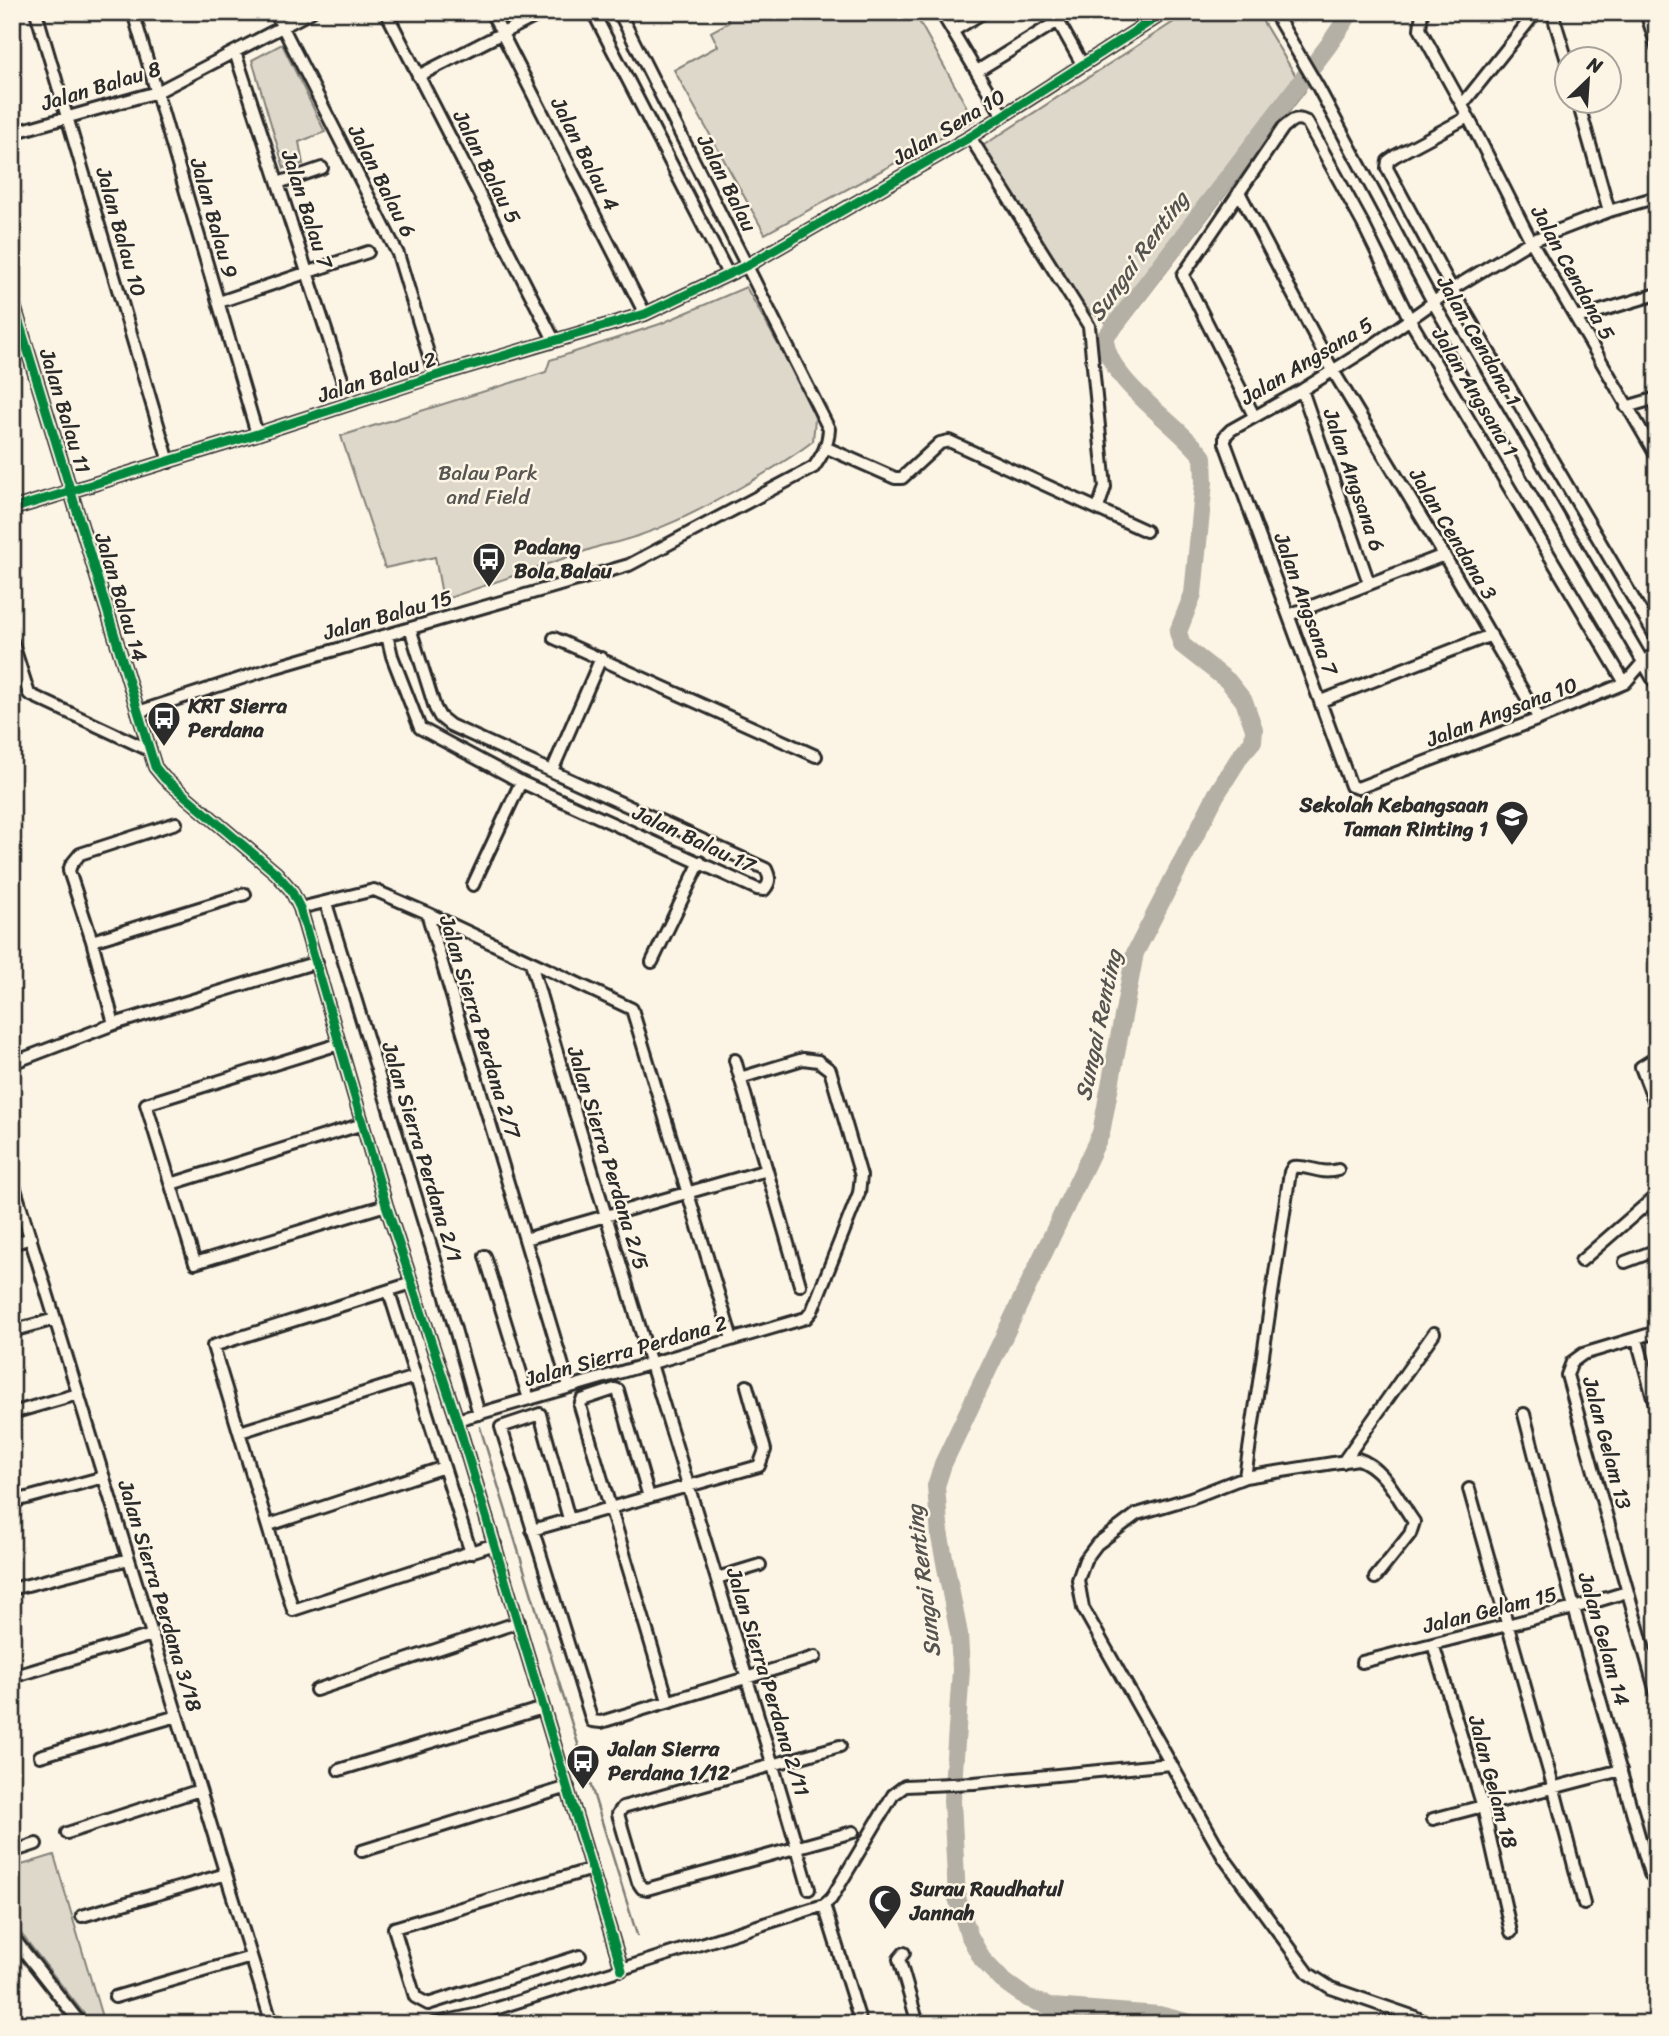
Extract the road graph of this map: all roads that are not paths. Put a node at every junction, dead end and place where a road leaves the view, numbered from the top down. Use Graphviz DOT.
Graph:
graph roads {
  1 [pos="36,12"];
  2 [pos="133,12"];
  3 [pos="275,12"];
  4 [pos="311,12"];
  5 [pos="386,12"];
  6 [pos="491,12"];
  7 [pos="544,12"];
  8 [pos="593,12"];
  9 [pos="619,12"];
  10 [pos="942,12"];
  11 [pos="984,12"];
  12 [pos="1164,12"];
  13 [pos="1274,12"];
  14 [pos="1422,12"];
  15 [pos="1536,12"];
  16 [pos="1552,12"];
  17 [pos="1646,12"];
  18 [pos="1056,17"];
  19 [pos="282,27"];
  20 [pos="953,31"];
  21 [pos="502,34"];
  22 [pos="1562,46"];
  23 [pos="1657,47"];
  24 [pos="235,52"];
  25 [pos="1082,64"];
  26 [pos="977,71"];
  27 [pos="418,76"];
  28 [pos="157,92"];
  29 [pos="1462,105"];
  30 [pos="1003,116"];
  31 [pos="1582,116"];
  32 [pos="67,117"];
  33 [pos="1468,117"];
  34 [pos="12,133"];
  35 [pos="970,137"];
  36 [pos="322,168"];
  37 [pos="278,183"];
  38 [pos="1239,192"];
  39 [pos="1657,197"];
  40 [pos="1609,211"];
  41 [pos="1531,241"];
  42 [pos="368,252"];
  43 [pos="748,265"];
  44 [pos="307,272"];
  45 [pos="728,274"];
  46 [pos="1452,289"];
  47 [pos="1657,294"];
  48 [pos="12,299"];
  49 [pos="219,302"];
  50 [pos="1433,302"];
  51 [pos="645,314"];
  52 [pos="1577,318"];
  53 [pos="1410,320"];
  54 [pos="554,340"];
  55 [pos="1332,369"];
  56 [pos="435,376"];
  57 [pos="342,379"];
  58 [pos="1302,390"];
  59 [pos="1657,398"];
  60 [pos="1626,407"];
  61 [pos="1254,416"];
  62 [pos="257,434"];
  63 [pos="1225,436"];
  64 [pos="827,448"];
  65 [pos="1657,457"];
  66 [pos="169,462"];
  67 [pos="71,492"];
  68 [pos="1098,508"];
  69 [pos="12,509"];
  70 [pos="1146,531"];
  71 [pos="1444,555"];
  72 [pos="1369,583"];
  73 [pos="1289,615"];
  74 [pos="410,628"];
  75 [pos="387,635"];
  76 [pos="1490,635"];
  77 [pos="554,638"];
  78 [pos="1657,639"];
  79 [pos="12,641"];
  80 [pos="1657,653"];
  81 [pos="601,658"];
  82 [pos="1644,661"];
  83 [pos="1625,683"];
  84 [pos="1657,686"];
  85 [pos="1321,701"];
  86 [pos="138,712"];
  87 [pos="1539,719"];
  88 [pos="149,750"];
  89 [pos="816,756"];
  90 [pos="552,771"];
  91 [pos="521,782"];
  92 [pos="1351,786"];
  93 [pos="176,823"];
  94 [pos="700,862"];
  95 [pos="474,886"];
  96 [pos="246,894"];
  97 [pos="326,902"];
  98 [pos="300,908"];
  99 [pos="427,914"];
  100 [pos="92,941"];
  101 [pos="317,962"];
  102 [pos="652,962"];
  103 [pos="531,963"];
  104 [pos="114,1024"];
  105 [pos="340,1044"];
  106 [pos="1657,1057"];
  107 [pos="735,1060"];
  108 [pos="12,1063"];
  109 [pos="740,1077"];
  110 [pos="1657,1108"];
  111 [pos="363,1124"];
  112 [pos="767,1170"];
  113 [pos="1338,1170"];
  114 [pos="12,1179"];
  115 [pos="171,1184"];
  116 [pos="686,1193"];
  117 [pos="1657,1195"];
  118 [pos="386,1205"];
  119 [pos="604,1217"];
  120 [pos="30,1238"];
  121 [pos="525,1239"];
  122 [pos="12,1244"];
  123 [pos="1657,1250"];
  124 [pos="485,1256"];
  125 [pos="1581,1261"];
  126 [pos="1625,1262"];
  127 [pos="412,1283"];
  128 [pos="800,1285"];
  129 [pos="389,1292"];
  130 [pos="55,1319"];
  131 [pos="12,1331"];
  132 [pos="1657,1332"];
  133 [pos="1434,1333"];
  134 [pos="732,1339"];
  135 [pos="1637,1339"];
  136 [pos="651,1364"];
  137 [pos="415,1377"];
  138 [pos="569,1386"];
  139 [pos="747,1386"];
  140 [pos="78,1394"];
  141 [pos="529,1399"];
  142 [pos="1657,1412"];
  143 [pos="12,1413"];
  144 [pos="479,1414"];
  145 [pos="1524,1414"];
  146 [pos="457,1420"];
  147 [pos="240,1432"];
  148 [pos="1343,1462"];
  149 [pos="444,1467"];
  150 [pos="104,1477"];
  151 [pos="1245,1477"];
  152 [pos="690,1486"];
  153 [pos="1469,1489"];
  154 [pos="649,1497"];
  155 [pos="12,1502"];
  156 [pos="611,1507"];
  157 [pos="569,1519"];
  158 [pos="269,1525"];
  159 [pos="532,1530"];
  160 [pos="495,1544"];
  161 [pos="471,1553"];
  162 [pos="129,1559"];
  163 [pos="760,1565"];
  164 [pos="717,1578"];
  165 [pos="1375,1578"];
  166 [pos="12,1589"];
  167 [pos="1628,1592"];
  168 [pos="1574,1608"];
  169 [pos="519,1622"];
  170 [pos="1507,1626"];
  171 [pos="152,1635"];
  172 [pos="1433,1644"];
  173 [pos="815,1657"];
  174 [pos="1362,1662"];
  175 [pos="12,1677"];
  176 [pos="747,1677"];
  177 [pos="316,1690"];
  178 [pos="1657,1696"];
  179 [pos="668,1701"];
  180 [pos="544,1707"];
  181 [pos="177,1716"];
  182 [pos="840,1746"];
  183 [pos="40,1756"];
  184 [pos="1171,1764"];
  185 [pos="773,1765"];
  186 [pos="339,1770"];
  187 [pos="1621,1770"];
  188 [pos="568,1787"];
  189 [pos="1554,1788"];
  190 [pos="200,1790"];
  191 [pos="1483,1807"];
  192 [pos="1433,1819"];
  193 [pos="853,1832"];
  194 [pos="67,1833"];
  195 [pos="36,1844"];
  196 [pos="797,1847"];
  197 [pos="362,1851"];
  198 [pos="12,1852"];
  199 [pos="592,1869"];
  200 [pos="226,1874"];
  201 [pos="1650,1874"];
  202 [pos="809,1889"];
  203 [pos="1584,1904"];
  204 [pos="824,1905"];
  205 [pos="82,1916"];
  206 [pos="1511,1931"];
  207 [pos="12,1936"];
  208 [pos="904,1953"];
  209 [pos="580,1956"];
  210 [pos="251,1957"];
  211 [pos="622,1970"];
  212 [pos="115,1997"];
  213 [pos="479,2014"];
  214 [pos="81,2024"];
  215 [pos="272,2024"];
  216 [pos="433,2024"];
  217 [pos="460,2024"];
  218 [pos="861,2024"];
  219 [pos="918,2024"];
  220 [pos="1428,2024"];
  1 -- 32 [label="street, Jalan Balau 10"];
  2 -- 28 [label="street, Jalan Balau 9"];
  3 -- 19 [label="street, Jalan Balau 6"];
  4 -- 19 [label="street, Jalan Balau 8"];
  5 -- 27 [label="street, Jalan Balau 5"];
  6 -- 21 [label="street, Jalan Balau 4"];
  7 -- 21 [label="street"];
  8 -- 45 [label="street"];
  9 -- 43 [label="street, Jalan Balau"];
  10 -- 20 [label="street"];
  11 -- 20 [label="street"];
  12 -- 25 [label="street, Jalan Sena 10"];
  13 -- 50 [label="street, Jalan Cendana 1"];
  14 -- 29 [label="street, Jalan Cendana 5"];
  15 -- 29 [label="street"];
  16 -- 22 [label="street"];
  17 -- 23 [label="street"];
  18 -- 25 [label="street"];
  18 -- 26 [label="street"];
  19 -- 24 [label="street, Jalan Balau 8"];
  19 -- 56 [label="street, Jalan Balau 6"];
  20 -- 26 [label="street"];
  21 -- 27 [label="street"];
  21 -- 51 [label="street, Jalan Balau 4"];
  24 -- 28 [label="street, Jalan Balau 8"];
  24 -- 37 [label="street, Jalan Balau 7"];
  25 -- 30 [label="street, Jalan Sena 10"];
  26 -- 30 [label="street"];
  27 -- 54 [label="street, Jalan Balau 5"];
  28 -- 32 [label="street, Jalan Balau 8"];
  28 -- 49 [label="street, Jalan Balau 9"];
  29 -- 33 [label="street, Jalan Cendana 5"];
  30 -- 35 [label="street, Jalan Sena 10"];
  31 -- 40 [label="street"];
  32 -- 34 [label="street, Jalan Balau 8"];
  32 -- 66 [label="street, Jalan Balau 10"];
  33 -- 41 [label="street, Jalan Cendana 5"];
  33 -- 46 [label="street, Jalan Cendana 1"];
  35 -- 43 [label="street, Jalan Sena 10"];
  35 -- 68 [label="street"];
  36 -- 37 [label="street"];
  37 -- 44 [label="street, Jalan Balau 7"];
  38 -- 53 [label="street, Jalan Angsana 1"];
  38 -- 55 [label="street, Jalan Cendana 3"];
  38 -- 61 [label="street"];
  39 -- 40 [label="street, Jalan Angsana 5"];
  40 -- 41 [label="street, Jalan Angsana 5"];
  41 -- 46 [label="street, Jalan Angsana 5"];
  41 -- 52 [label="street, Jalan Cendana 5"];
  42 -- 44 [label="street"];
  43 -- 45 [label="street, Jalan Balau 2"];
  43 -- 64 [label="street, Jalan Balau"];
  44 -- 49 [label="street"];
  44 -- 57 [label="street, Jalan Balau 7"];
  45 -- 51 [label="street, Jalan Balau 2"];
  46 -- 50 [label="street, Jalan Angsana 5"];
  46 -- 78 [label="street, Jalan Cendana 1"];
  47 -- 52 [label="street"];
  48 -- 67 [label="street, Jalan Balau 11"];
  49 -- 62 [label="street, Jalan Balau 9"];
  50 -- 53 [label="street, Jalan Angsana 5"];
  50 -- 82 [label="street, Jalan Cendana 1"];
  51 -- 54 [label="street, Jalan Balau 2"];
  52 -- 60 [label="street, Jalan Cendana 5"];
  53 -- 55 [label="street, Jalan Angsana 5"];
  53 -- 83 [label="street, Jalan Angsana 1"];
  54 -- 56 [label="street, Jalan Balau 2"];
  55 -- 58 [label="street, Jalan Angsana 5"];
  55 -- 71 [label="street, Jalan Cendana 3"];
  56 -- 62 [label="street, Jalan Balau 2"];
  58 -- 61 [label="street, Jalan Angsana 5"];
  58 -- 72 [label="street, Jalan Angsana 6"];
  59 -- 60 [label="street"];
  60 -- 65 [label="street, Jalan Cendana 5"];
  61 -- 63 [label="street, Jalan Angsana 5"];
  62 -- 66 [label="street, Jalan Balau 2"];
  63 -- 73 [label="street, Jalan Angsana 7"];
  64 -- 68 [label="street"];
  64 -- 74 [label="street, Jalan Balau 15"];
  66 -- 67 [label="street, Jalan Balau 2"];
  67 -- 69 [label="street, Jalan Balau 2"];
  67 -- 86 [label="street, Jalan Balau 14"];
  68 -- 70 [label="street"];
  71 -- 72 [label="street"];
  71 -- 76 [label="street, Jalan Cendana 3"];
  72 -- 73 [label="street"];
  73 -- 85 [label="street, Jalan Angsana 7"];
  74 -- 75 [label="street, Jalan Balau 15"];
  74 -- 90 [label="street, Jalan Balau 17"];
  75 -- 86 [label="street, Jalan Balau 15"];
  75 -- 91 [label="street, Jalan Balau 17"];
  76 -- 85 [label="street"];
  76 -- 87 [label="street, Jalan Cendana 3"];
  77 -- 81 [label="street"];
  79 -- 88 [label="street"];
  80 -- 82 [label="street, Jalan Angsana 10"];
  81 -- 89 [label="street"];
  81 -- 90 [label="street"];
  82 -- 83 [label="street, Jalan Angsana 10"];
  82 -- 84 [label="street, Jalan Cendana 1"];
  83 -- 87 [label="street, Jalan Angsana 10"];
  85 -- 92 [label="street, Jalan Angsana 7"];
  86 -- 88 [label="street, Jalan Balau 14"];
  87 -- 92 [label="street, Jalan Angsana 10"];
  88 -- 98 [label="street, Jalan Balau 14"];
  90 -- 94 [label="street, Jalan Balau 17"];
  91 -- 94 [label="street, Jalan Balau 17"];
  91 -- 95 [label="street"];
  93 -- 100 [label="street"];
  94 -- 102 [label="street"];
  96 -- 100 [label="street"];
  97 -- 98 [label="street, Jalan Sierra Perdana 2/7"];
  97 -- 99 [label="street, Jalan Sierra Perdana 2/7"];
  97 -- 144 [label="street, Jalan Sierra Perdana 2/1"];
  98 -- 101 [label="street, Jalan Balau 14"];
  99 -- 103 [label="street"];
  99 -- 121 [label="street, Jalan Sierra Perdana 2/7"];
  100 -- 104 [label="street"];
  101 -- 104 [label="street"];
  101 -- 105 [label="street, Jalan Balau 14"];
  103 -- 116 [label="street"];
  103 -- 119 [label="street, Jalan Sierra Perdana 2/5"];
  104 -- 108 [label="street"];
  105 -- 111 [label="street, Jalan Balau 14"];
  105 -- 115 [label="street"];
  106 -- 110 [label="street"];
  107 -- 109 [label="street"];
  109 -- 112 [label="street"];
  109 -- 134 [label="street, Jalan Sierra Perdana 2"];
  111 -- 115 [label="street"];
  111 -- 118 [label="street, Jalan Balau 14"];
  112 -- 116 [label="street"];
  112 -- 128 [label="street"];
  113 -- 151 [label="street"];
  114 -- 120 [label="street, Jalan Sierra Perdana 3/18"];
  115 -- 118 [label="street"];
  116 -- 119 [label="street"];
  116 -- 134 [label="street"];
  117 -- 125 [label="street"];
  118 -- 127 [label="street, Jalan Balau 14"];
  119 -- 121 [label="street"];
  119 -- 136 [label="street, Jalan Sierra Perdana 2/5"];
  120 -- 122 [label="street"];
  120 -- 130 [label="street, Jalan Sierra Perdana 3/18"];
  121 -- 138 [label="street, Jalan Sierra Perdana 2/7"];
  123 -- 126 [label="street"];
  124 -- 141 [label="street"];
  127 -- 129 [label="street"];
  127 -- 146 [label="street, Jalan Balau 14"];
  129 -- 137 [label="street"];
  129 -- 147 [label="street"];
  130 -- 131 [label="street"];
  130 -- 140 [label="street, Jalan Sierra Perdana 3/18"];
  132 -- 135 [label="street"];
  133 -- 148 [label="street"];
  134 -- 136 [label="street, Jalan Sierra Perdana 2"];
  135 -- 142 [label="street"];
  135 -- 167 [label="street, Jalan Gelam 13"];
  136 -- 138 [label="street, Jalan Sierra Perdana 2"];
  136 -- 152 [label="street, Jalan Sierra Perdana 2/5"];
  137 -- 147 [label="street"];
  137 -- 149 [label="street"];
  138 -- 141 [label="street, Jalan Sierra Perdana 2"];
  139 -- 152 [label="street"];
  140 -- 143 [label="street"];
  140 -- 150 [label="street, Jalan Sierra Perdana 3/18"];
  141 -- 144 [label="street, Jalan Sierra Perdana 2"];
  144 -- 146 [label="street, Jalan Sierra Perdana 2"];
  145 -- 168 [label="street, Jalan Gelam 14"];
  146 -- 160 [label="street, Jalan Balau 14"];
  147 -- 158 [label="street"];
  148 -- 151 [label="street"];
  148 -- 165 [label="street"];
  149 -- 158 [label="street"];
  149 -- 161 [label="street"];
  150 -- 155 [label="street"];
  150 -- 162 [label="street, Jalan Sierra Perdana 3/18"];
  151 -- 184 [label="street"];
  152 -- 154 [label="street"];
  152 -- 164 [label="street, Jalan Sierra Perdana 2/11"];
  153 -- 170 [label="street"];
  154 -- 156 [label="street"];
  154 -- 156 [label="street"];
  156 -- 157 [label="street"];
  156 -- 179 [label="street"];
  157 -- 159 [label="street"];
  157 -- 159 [label="street"];
  158 -- 161 [label="street"];
  159 -- 179 [label="street"];
  160 -- 161 [label="street"];
  160 -- 169 [label="street, Jalan Balau 14"];
  162 -- 166 [label="street"];
  162 -- 171 [label="street, Jalan Sierra Perdana 3/18"];
  163 -- 164 [label="street"];
  164 -- 176 [label="street, Jalan Sierra Perdana 2/11"];
  167 -- 168 [label="street, Jalan Gelam 15"];
  167 -- 178 [label="street, Jalan Gelam 13"];
  168 -- 170 [label="street, Jalan Gelam 15"];
  168 -- 187 [label="street, Jalan Gelam 14"];
  169 -- 177 [label="street"];
  169 -- 180 [label="street, Jalan Balau 14"];
  170 -- 172 [label="street, Jalan Gelam 15"];
  170 -- 189 [label="street"];
  171 -- 175 [label="street"];
  171 -- 181 [label="street, Jalan Sierra Perdana 3/18"];
  172 -- 174 [label="street, Jalan Gelam 15"];
  172 -- 191 [label="street, Jalan Gelam 18"];
  173 -- 176 [label="street"];
  176 -- 179 [label="street"];
  176 -- 185 [label="street, Jalan Sierra Perdana 2/11"];
  180 -- 186 [label="street"];
  180 -- 188 [label="street, Jalan Balau 14"];
  181 -- 183 [label="street"];
  181 -- 190 [label="street, Jalan Sierra Perdana 3/18"];
  182 -- 185 [label="street"];
  184 -- 204 [label="street"];
  184 -- 220 [label="street"];
  185 -- 196 [label="street, Jalan Sierra Perdana 2/11"];
  185 -- 196 [label="street"];
  187 -- 189 [label="street"];
  187 -- 201 [label="street, Jalan Gelam 14"];
  188 -- 197 [label="street"];
  188 -- 199 [label="street, Jalan Balau 14"];
  189 -- 191 [label="street"];
  189 -- 203 [label="street"];
  190 -- 194 [label="street"];
  190 -- 200 [label="street, Jalan Sierra Perdana 3/18"];
  191 -- 192 [label="street"];
  191 -- 206 [label="street, Jalan Gelam 18"];
  193 -- 196 [label="street"];
  195 -- 198 [label="street"];
  196 -- 202 [label="street, Jalan Sierra Perdana 2/11"];
  199 -- 209 [label="street"];
  199 -- 211 [label="street, Jalan Balau 14"];
  200 -- 205 [label="street"];
  200 -- 210 [label="street, Jalan Sierra Perdana 3/18"];
  204 -- 211 [label="street"];
  204 -- 218 [label="street"];
  207 -- 214 [label="street"];
  208 -- 219 [label="street"];
  210 -- 212 [label="street"];
  210 -- 215 [label="street, Jalan Sierra Perdana 3/18"];
  211 -- 213 [label="street"];
  213 -- 216 [label="street"];
  213 -- 217 [label="street"];
}
